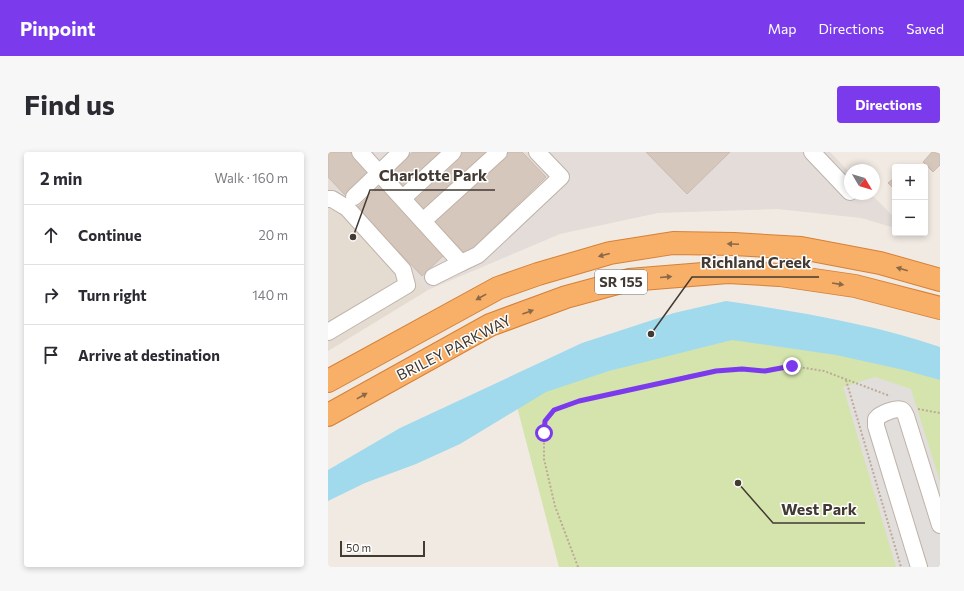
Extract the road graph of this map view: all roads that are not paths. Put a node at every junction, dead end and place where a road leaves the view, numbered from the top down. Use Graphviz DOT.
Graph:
graph roads {
  1 [pos="360,152"];
  2 [pos="401,152"];
  3 [pos="453,152"];
  4 [pos="499,152"];
  5 [pos="537,152"];
  6 [pos="812,152"];
  7 [pos="379,172"];
  8 [pos="844,186"];
  9 [pos="354,197"];
  10 [pos="403,198"];
  11 [pos="328,199"];
  12 [pos="423,221"];
  13 [pos="461,263"];
  14 [pos="434,277"];
  15 [pos="940,280"];
  16 [pos="940,308"];
  17 [pos="329,329"];
  18 [pos="328,381"];
  19 [pos="328,415"];
  20 [pos="940,525"];
  21 [pos="919,567"];
  1 -- 7 [label="street"];
  2 -- 7 [label="street"];
  3 -- 10 [label="street"];
  4 -- 12 [label="street"];
  5 -- 13 [label="street"];
  6 -- 8 [label="street"];
  7 -- 9 [label="street"];
  7 -- 10 [label="street"];
  10 -- 12 [label="street"];
  11 -- 17 [label="street"];
  12 -- 13 [label="street"];
  13 -- 14 [label="street"];
  15 -- 18 [label="highway, BRILEY PARKWAY / SR 155, one-way"];
  19 -- 16 [label="highway, BRILEY PARKWAY / SR 155, one-way"];
  20 -- 21 [label="street"];
}
